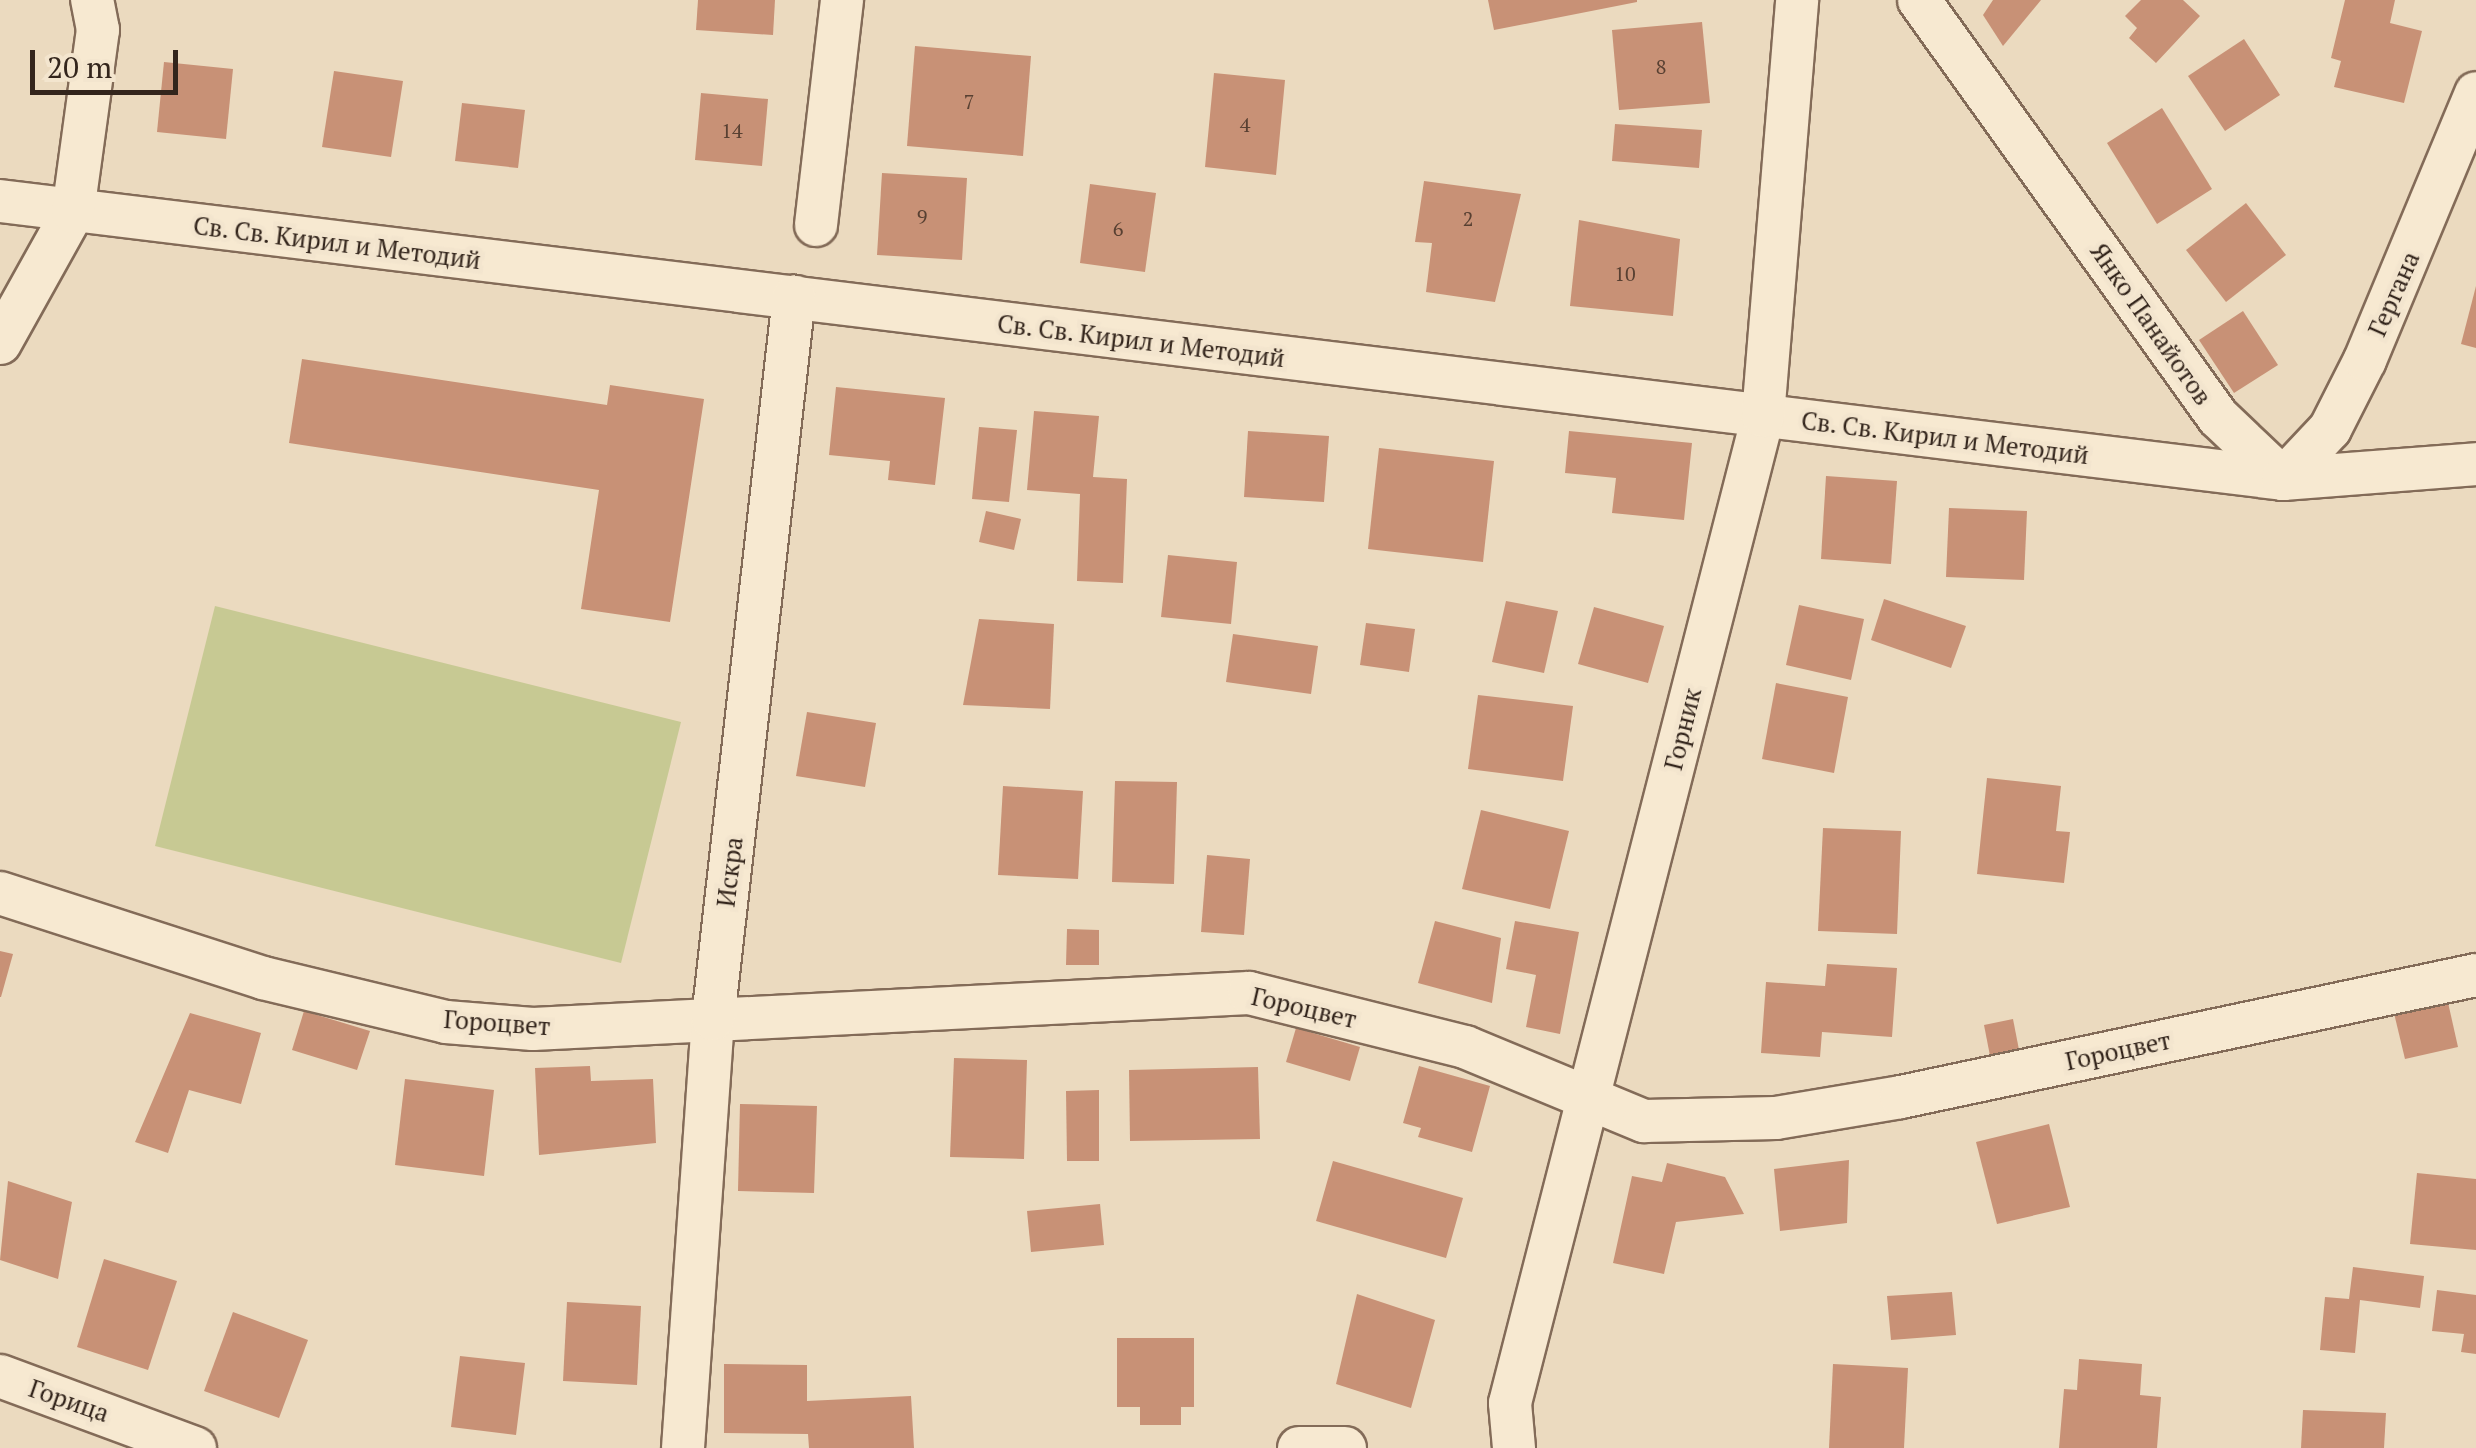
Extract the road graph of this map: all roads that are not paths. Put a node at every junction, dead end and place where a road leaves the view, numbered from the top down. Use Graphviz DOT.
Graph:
graph roads {
  1 [pos="92,0"];
  2 [pos="842,0"];
  3 [pos="1797,0"];
  4 [pos="1920,0"];
  5 [pos="2476,94"];
  6 [pos="0,201"];
  7 [pos="73,212"];
  8 [pos="816,226"];
  9 [pos="794,297"];
  10 [pos="0,343"];
  11 [pos="1763,416"];
  12 [pos="2476,464"];
  13 [pos="2283,478"];
  14 [pos="0,893"];
  15 [pos="2476,975"];
  16 [pos="713,1019"];
  17 [pos="1588,1104"];
  18 [pos="0,1376"];
  19 [pos="195,1448"];
  20 [pos="682,1448"];
  21 [pos="1299,1448"];
  22 [pos="1345,1448"];
  23 [pos="1514,1448"];
  1 -- 7 [label="street"];
  2 -- 8 [label="street"];
  3 -- 11 [label="street, Горник"];
  4 -- 13 [label="street, Янко Панайотов"];
  5 -- 13 [label="street, Гергана"];
  6 -- 7 [label="street, Св. Св. Кирил и Методий"];
  7 -- 9 [label="street, Св. Св. Кирил и Методий"];
  7 -- 10 [label="street"];
  9 -- 11 [label="street, Св. Св. Кирил и Методий"];
  9 -- 16 [label="street, Искра"];
  11 -- 13 [label="street, Св. Св. Кирил и Методий"];
  11 -- 17 [label="street, Горник"];
  12 -- 13 [label="street"];
  14 -- 16 [label="street, Гороцвет"];
  15 -- 17 [label="street, Гороцвет"];
  16 -- 17 [label="street, Гороцвет"];
  16 -- 20 [label="street, Искра"];
  17 -- 23 [label="street, Горник"];
  18 -- 19 [label="street, Горица"];
  21 -- 22 [label="street"];
}
